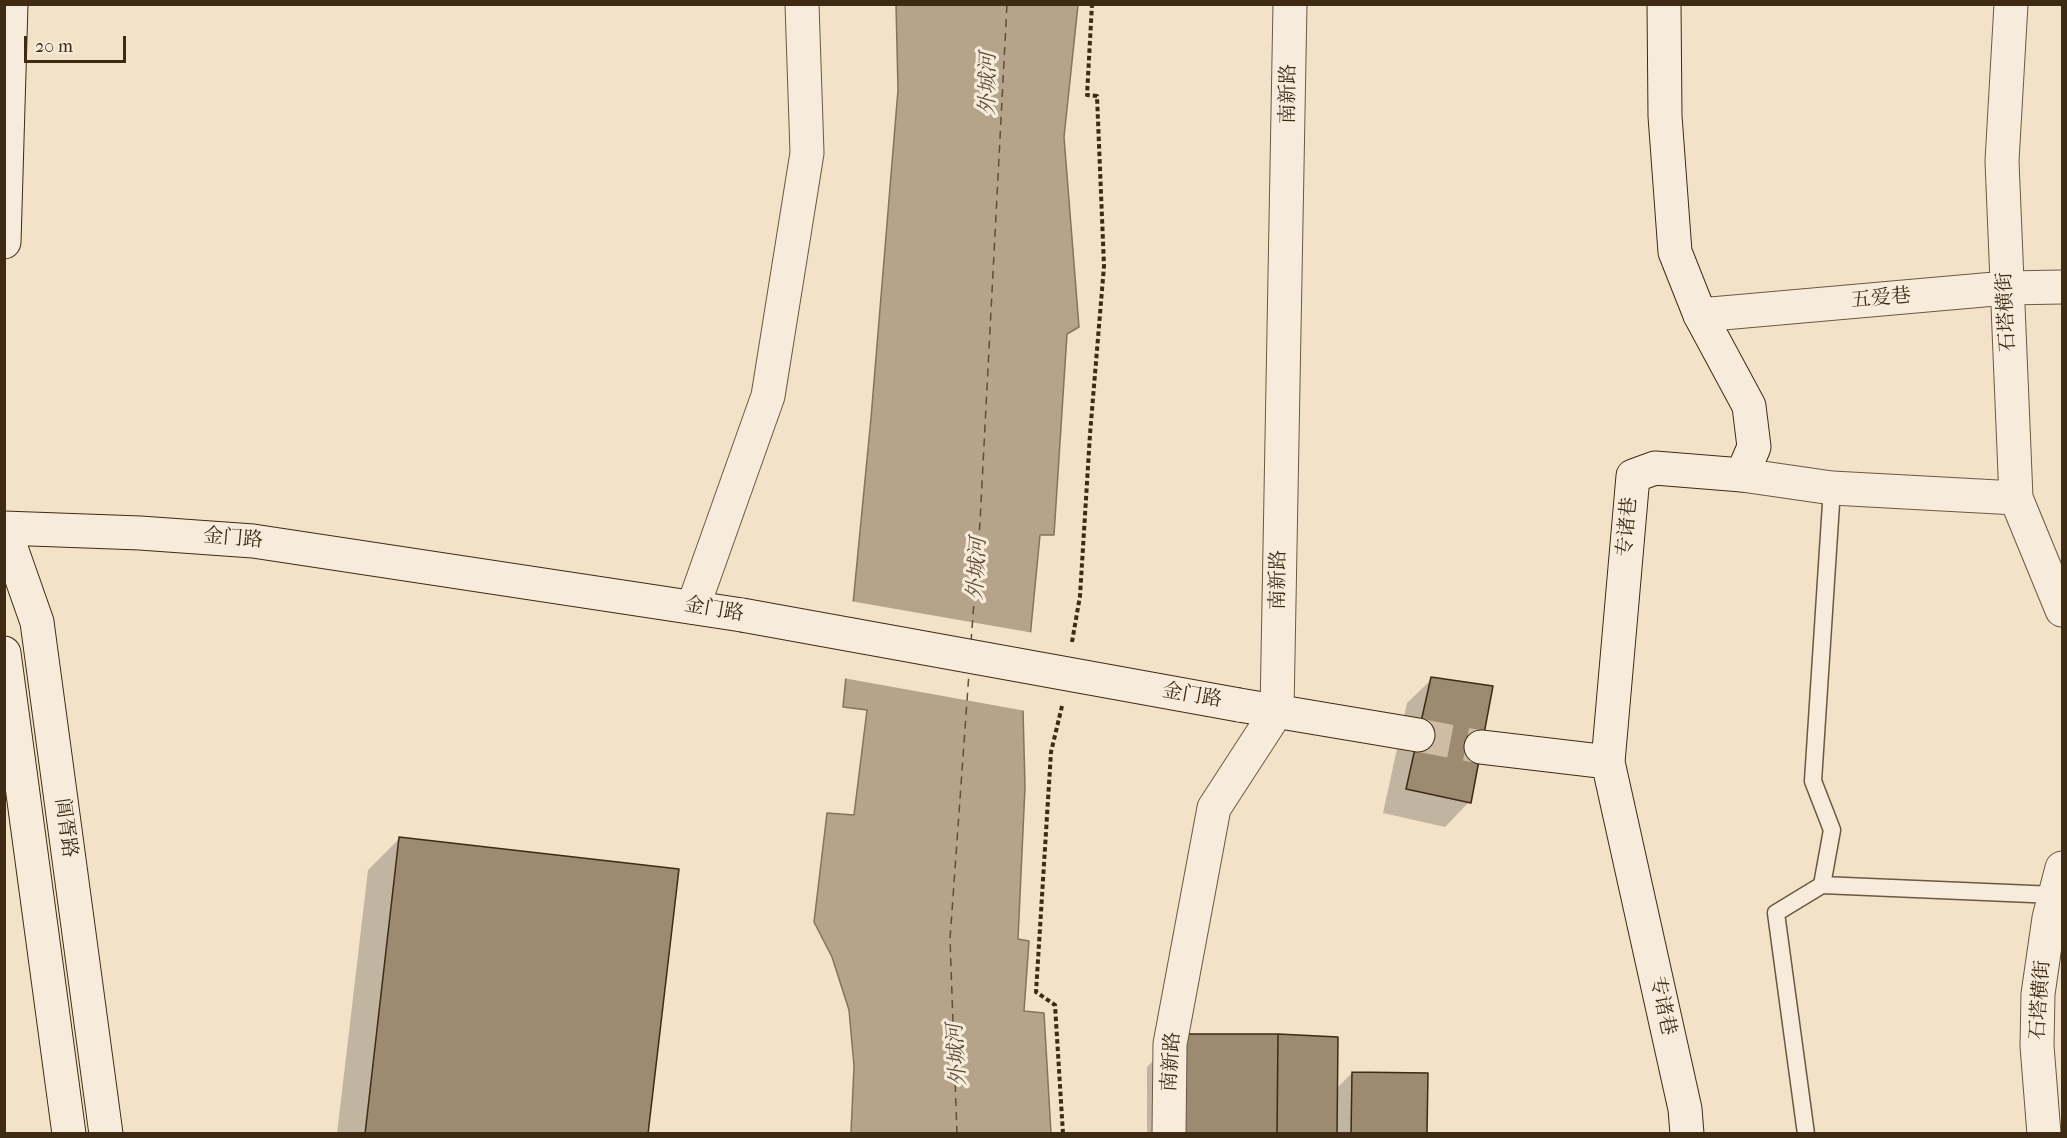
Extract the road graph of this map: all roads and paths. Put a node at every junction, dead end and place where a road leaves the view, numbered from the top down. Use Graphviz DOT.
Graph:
graph roads {
  1 [pos="11,4"];
  2 [pos="802,4"];
  3 [pos="1092,4"];
  4 [pos="1290,4"];
  5 [pos="1664,4"];
  6 [pos="2011,4"];
  7 [pos="4,242"];
  8 [pos="2062,287"];
  9 [pos="2006,288"];
  10 [pos="1700,315"];
  11 [pos="1742,475"];
  12 [pos="1832,488"];
  13 [pos="2016,498"];
  14 [pos="4,528"];
  15 [pos="693,606"];
  16 [pos="2062,610"];
  17 [pos="1072,643"];
  18 [pos="4,653"];
  19 [pos="1063,700"];
  20 [pos="1277,711"];
  21 [pos="1418,735"];
  22 [pos="1482,747"];
  23 [pos="1608,762"];
  24 [pos="2059,881"];
  25 [pos="1822,885"];
  26 [pos="2050,1046"];
  27 [pos="69,1134"];
  28 [pos="106,1134"];
  29 [pos="1063,1134"];
  30 [pos="1169,1134"];
  31 [pos="1687,1134"];
  32 [pos="1806,1134"];
  33 [pos="2044,1134"];
  1 -- 7 [label="street"];
  2 -- 15 [label="street"];
  3 -- 17 [label="path"];
  4 -- 20 [label="street, 南新路"];
  5 -- 10 [label="street"];
  6 -- 9 [label="street, 石塔横街"];
  8 -- 9 [label="street, 五爱巷"];
  9 -- 10 [label="street, 五爱巷"];
  9 -- 13 [label="street, 石塔横街"];
  10 -- 11 [label="street"];
  11 -- 12 [label="street"];
  11 -- 23 [label="street, 专诸巷"];
  12 -- 13 [label="street"];
  12 -- 25 [label="lane"];
  13 -- 16 [label="street, 石塔横街"];
  14 -- 15 [label="street, 金门路"];
  14 -- 28 [label="street, 阊胥路"];
  15 -- 20 [label="street, 金门路, bridge"];
  18 -- 27 [label="street, 阊胥路"];
  19 -- 29 [label="path"];
  20 -- 21 [label="street, 金门路"];
  20 -- 30 [label="street, 南新路"];
  22 -- 23 [label="street"];
  23 -- 31 [label="street, 专诸巷"];
  24 -- 25 [label="lane"];
  24 -- 26 [label="street, 石塔横街"];
  25 -- 32 [label="lane"];
  26 -- 33 [label="street, 石塔横街"];
}
